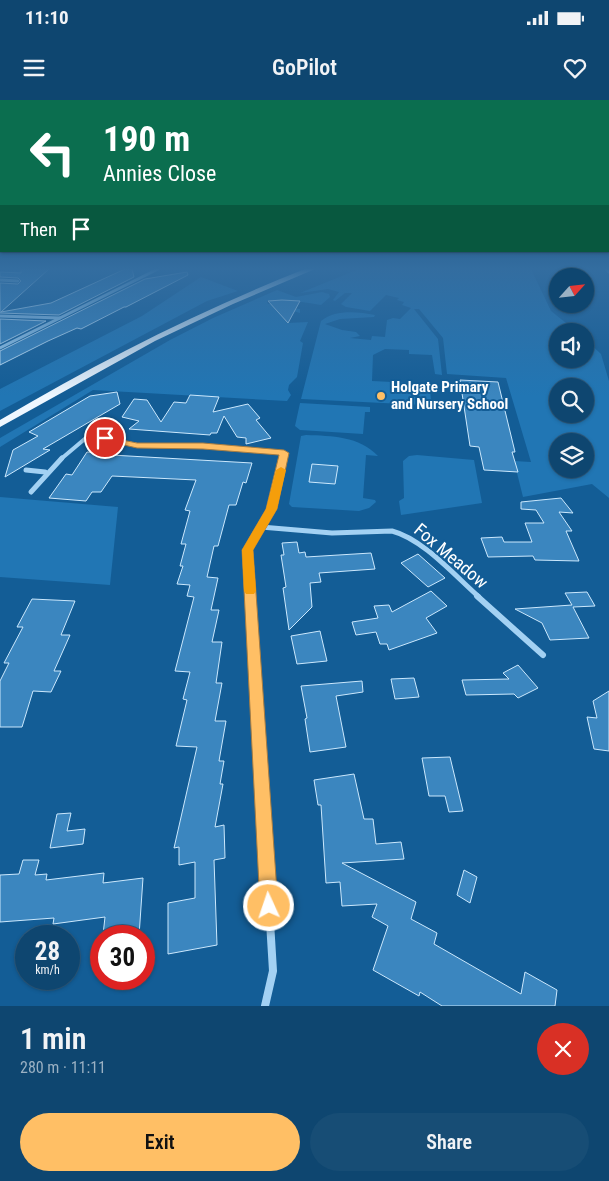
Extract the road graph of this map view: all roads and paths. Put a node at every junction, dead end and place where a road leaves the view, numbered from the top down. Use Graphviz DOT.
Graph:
graph roads {
  1 [pos="74,311"];
  2 [pos="208,311"];
  3 [pos="0,316"];
  4 [pos="61,318"];
  5 [pos="0,348"];
  6 [pos="106,421"];
  7 [pos="0,424"];
  8 [pos="89,435"];
  9 [pos="26,470"];
  10 [pos="45,472"];
  11 [pos="31,492"];
  12 [pos="260,527"];
  13 [pos="543,655"];
  14 [pos="265,1006"];
  1 -- 4 [label="street"];
  2 -- 7 [label="main road"];
  3 -- 4 [label="street"];
  4 -- 5 [label="street"];
  6 -- 8 [label="street"];
  8 -- 10 [label="street"];
  8 -- 12 [label="street"];
  9 -- 10 [label="street"];
  10 -- 11 [label="street"];
  12 -- 13 [label="street, Fox Meadow"];
  12 -- 14 [label="street"];
}
